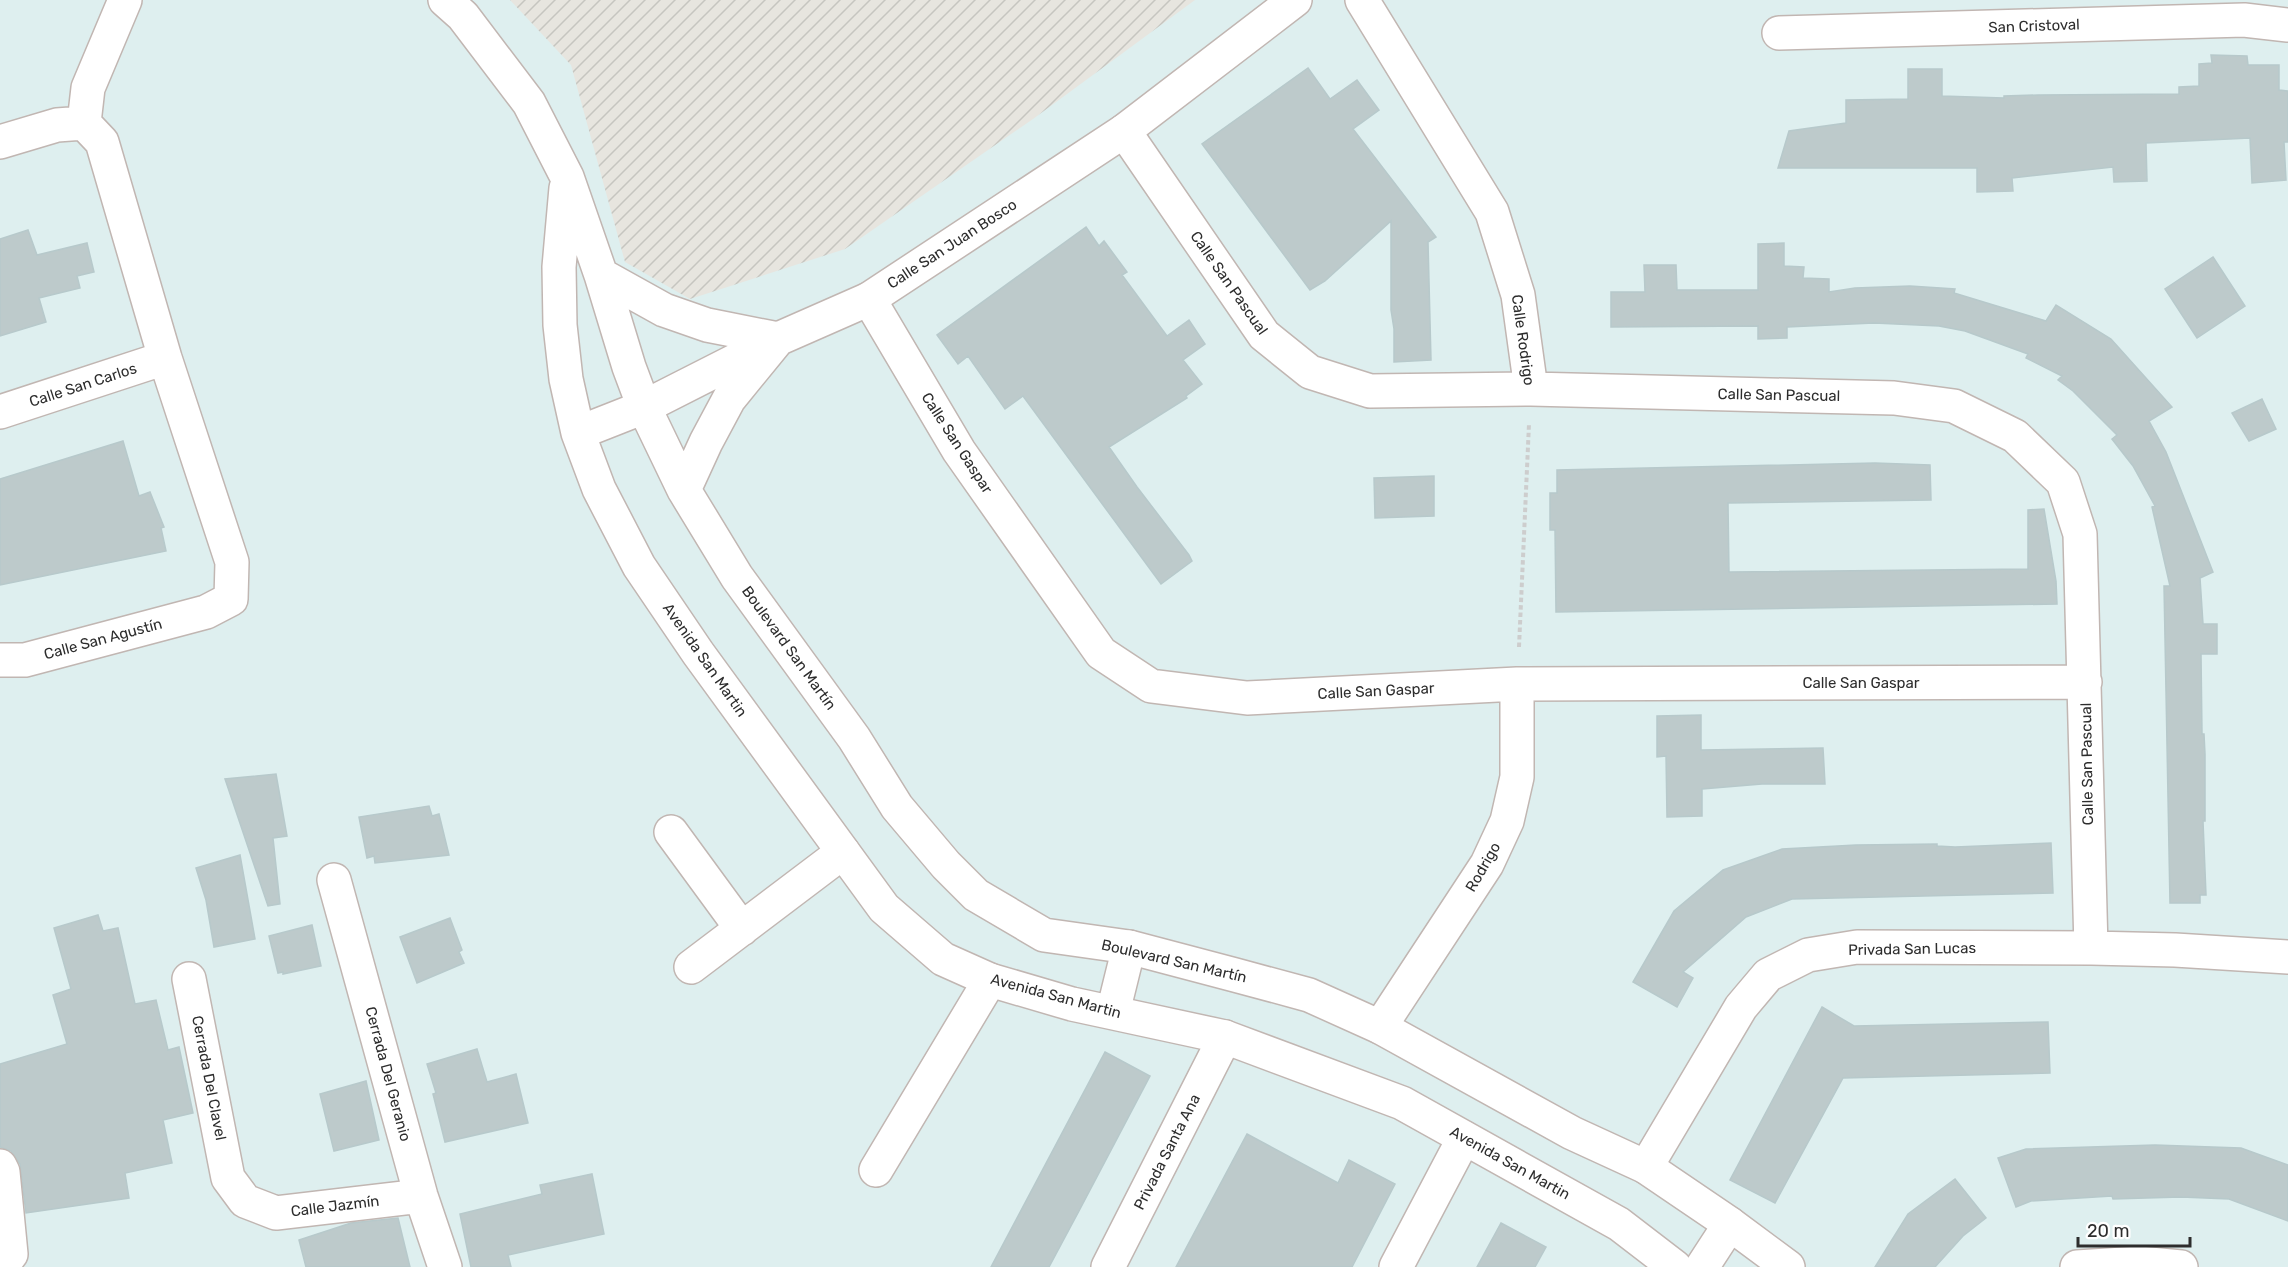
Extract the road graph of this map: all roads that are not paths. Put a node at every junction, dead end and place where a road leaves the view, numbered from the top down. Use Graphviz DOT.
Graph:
graph roads {
  1 [pos="125,0"];
  2 [pos="445,0"];
  3 [pos="1295,0"];
  4 [pos="1362,0"];
  5 [pos="2243,10"];
  6 [pos="2288,25"];
  7 [pos="1779,33"];
  8 [pos="84,123"];
  9 [pos="1124,130"];
  10 [pos="0,142"];
  11 [pos="567,177"];
  12 [pos="601,275"];
  13 [pos="869,298"];
  14 [pos="778,339"];
  15 [pos="165,358"];
  16 [pos="1531,389"];
  17 [pos="644,407"];
  18 [pos="0,412"];
  19 [pos="578,433"];
  20 [pos="684,490"];
  21 [pos="0,660"];
  22 [pos="2085,682"];
  23 [pos="1517,684"];
  24 [pos="671,832"];
  25 [pos="843,852"];
  26 [pos="334,880"];
  27 [pos="742,929"];
  28 [pos="1129,947"];
  29 [pos="2091,948"];
  30 [pos="2288,957"];
  31 [pos="692,967"];
  32 [pos="189,979"];
  33 [pos="990,980"];
  34 [pos="1113,1012"];
  35 [pos="1380,1027"];
  36 [pos="1225,1037"];
  37 [pos="1464,1138"];
  38 [pos="0,1166"];
  39 [pos="1646,1167"];
  40 [pos="876,1170"];
  41 [pos="228,1178"];
  42 [pos="421,1196"];
  43 [pos="1730,1224"];
  44 [pos="1,1267"];
  45 [pos="445,1267"];
  46 [pos="1108,1267"];
  47 [pos="1396,1267"];
  48 [pos="1675,1267"];
  49 [pos="1702,1267"];
  50 [pos="1788,1267"];
  51 [pos="2077,1267"];
  52 [pos="2181,1267"];
  1 -- 8 [label="street"];
  2 -- 11 [label="street, Boulevard San Martín"];
  3 -- 9 [label="street, Calle San Juan Bosco"];
  4 -- 16 [label="street, Calle Rodrigo"];
  5 -- 6 [label="street, San Cristoval"];
  5 -- 7 [label="street, San Cristoval"];
  8 -- 10 [label="street"];
  8 -- 15 [label="street"];
  9 -- 13 [label="street, Calle San Juan Bosco"];
  9 -- 16 [label="street, Calle San Pascual"];
  11 -- 12 [label="street, Boulevard San Martín"];
  11 -- 19 [label="street, Avenida San Martin"];
  12 -- 14 [label="street"];
  12 -- 17 [label="street, Boulevard San Martín"];
  13 -- 14 [label="street, Calle San Juan Bosco"];
  13 -- 23 [label="street, Calle San Gaspar"];
  14 -- 17 [label="street, Calle San Juan Bosco"];
  14 -- 20 [label="street"];
  15 -- 18 [label="street, Calle San Carlos"];
  15 -- 21 [label="street, Calle San Agustín"];
  16 -- 22 [label="street, Calle San Pascual"];
  17 -- 19 [label="street, Calle San Juan Bosco"];
  17 -- 20 [label="street, Boulevard San Martín"];
  19 -- 25 [label="street, Avenida San Martin"];
  20 -- 28 [label="street, Boulevard San Martín"];
  22 -- 23 [label="street, Calle San Gaspar"];
  22 -- 29 [label="street, Calle San Pascual"];
  23 -- 35 [label="street, Rodrigo"];
  24 -- 27 [label="street"];
  25 -- 27 [label="street"];
  25 -- 33 [label="street, Avenida San Martin"];
  26 -- 42 [label="street, Cerrada Del Geranio"];
  27 -- 31 [label="street"];
  28 -- 34 [label="street"];
  28 -- 35 [label="street, Boulevard San Martín"];
  29 -- 30 [label="street, Privada San Lucas"];
  29 -- 39 [label="street, Privada San Lucas"];
  32 -- 41 [label="street, Cerrada Del Clavel"];
  33 -- 34 [label="street, Avenida San Martin"];
  33 -- 40 [label="street"];
  34 -- 36 [label="street, Avenida San Martin"];
  35 -- 39 [label="street, Boulevard San Martín"];
  36 -- 37 [label="street, Avenida San Martin"];
  36 -- 46 [label="street, Privada Santa Ana"];
  37 -- 47 [label="street"];
  37 -- 48 [label="street, Avenida San Martin"];
  38 -- 44 [label="street"];
  39 -- 43 [label="street, Boulevard San Martín"];
  41 -- 42 [label="street, Calle Jazmín"];
  42 -- 45 [label="street, Cerrada Del Geranio"];
  43 -- 49 [label="street"];
  43 -- 50 [label="street, Boulevard San Martín"];
  51 -- 52 [label="street"];
}
